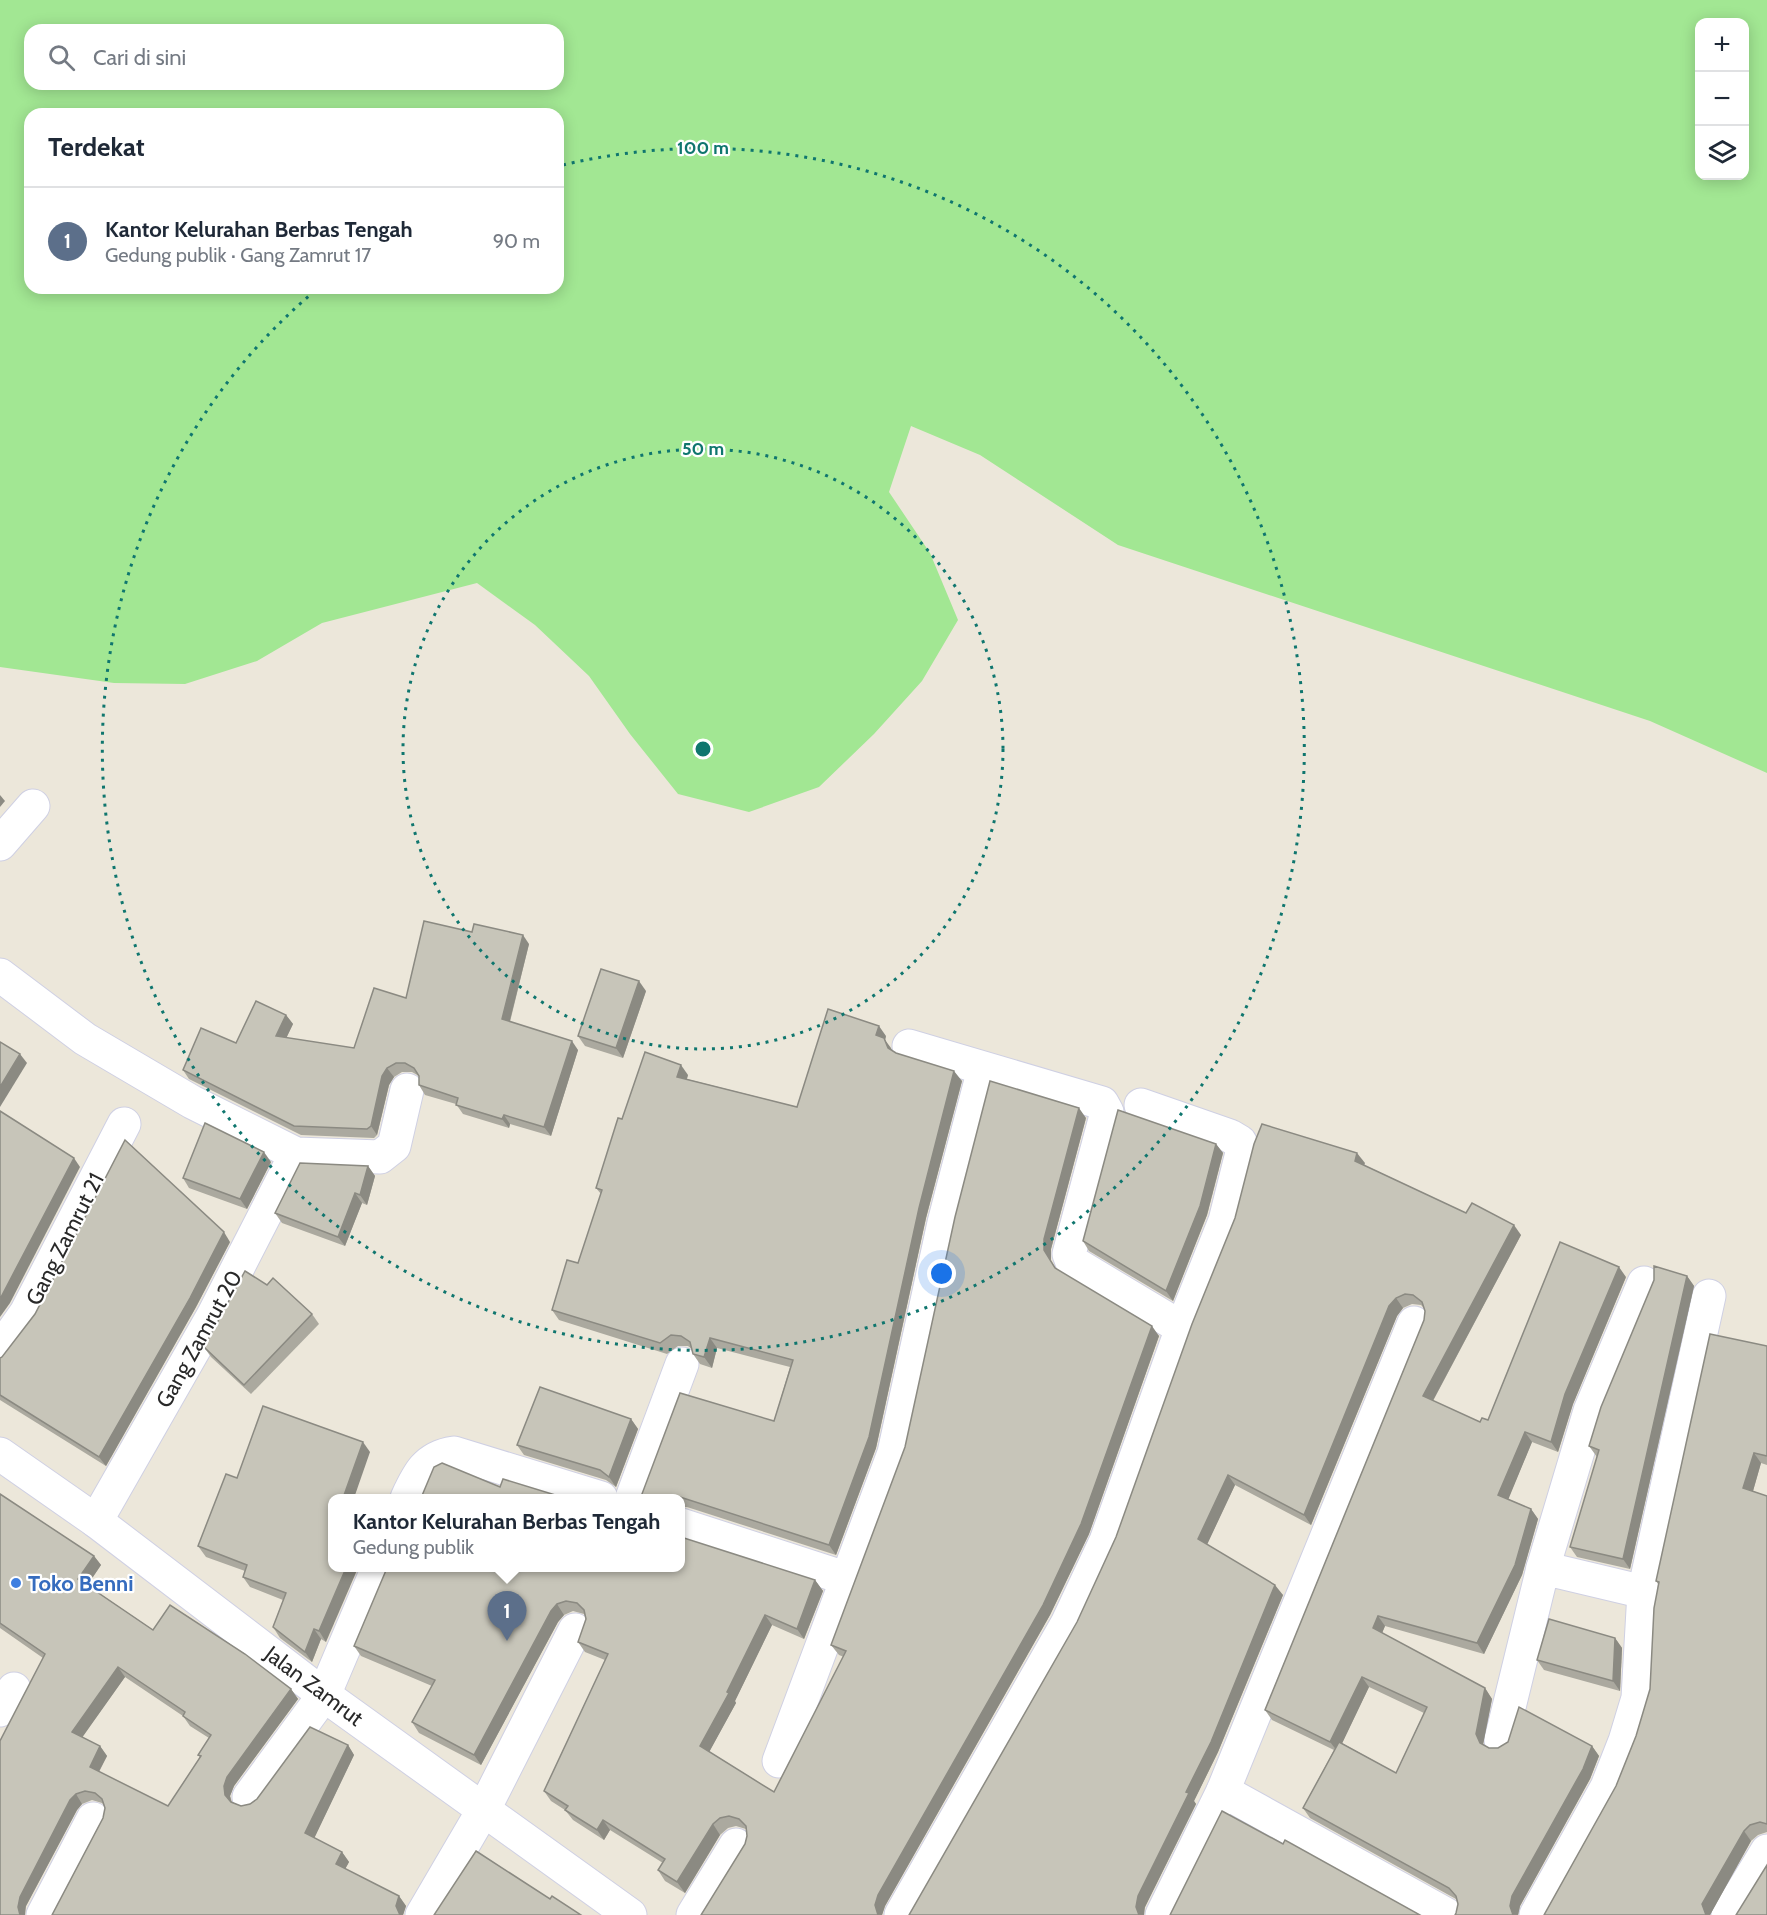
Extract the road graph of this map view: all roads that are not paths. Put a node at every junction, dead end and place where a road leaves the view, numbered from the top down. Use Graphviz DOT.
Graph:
graph roads {
  1 [pos="33,806"];
  2 [pos="0,844"];
  3 [pos="0,975"];
  4 [pos="909,1046"];
  5 [pos="984,1069"];
  6 [pos="407,1090"];
  7 [pos="1141,1105"];
  8 [pos="124,1124"];
  9 [pos="296,1154"];
  10 [pos="1644,1283"];
  11 [pos="1709,1296"];
  12 [pos="1414,1323"];
  13 [pos="1182,1328"];
  14 [pos="0,1350"];
  15 [pos="682,1364"];
  16 [pos="0,1454"];
  17 [pos="409,1494"];
  18 [pos="588,1494"];
  19 [pos="633,1494"];
  20 [pos="96,1521"];
  21 [pos="685,1526"];
  22 [pos="1543,1568"];
  23 [pos="376,1572"];
  24 [pos="848,1580"];
  25 [pos="1644,1592"];
  26 [pos="574,1630"];
  27 [pos="324,1695"];
  28 [pos="1501,1740"];
  29 [pos="779,1761"];
  30 [pos="1223,1791"];
  31 [pos="249,1797"];
  32 [pos="484,1809"];
  33 [pos="93,1819"];
  34 [pos="736,1845"];
  35 [pos="1767,1851"];
  36 [pos="43,1915"];
  37 [pos="422,1915"];
  38 [pos="630,1915"];
  39 [pos="693,1915"];
  40 [pos="901,1915"];
  41 [pos="1162,1915"];
  42 [pos="1447,1915"];
  43 [pos="1536,1915"];
  44 [pos="1728,1915"];
  1 -- 2 [label="street"];
  3 -- 9 [label="street"];
  4 -- 5 [label="street"];
  5 -- 13 [label="street"];
  5 -- 24 [label="street"];
  6 -- 9 [label="street"];
  7 -- 13 [label="street"];
  8 -- 14 [label="street, Gang Zamrut 21"];
  9 -- 20 [label="street, Gang Zamrut 20"];
  10 -- 22 [label="street"];
  11 -- 25 [label="street"];
  12 -- 30 [label="street"];
  13 -- 40 [label="street"];
  15 -- 19 [label="street"];
  16 -- 20 [label="street, Jalan Zamrut"];
  17 -- 18 [label="street"];
  20 -- 27 [label="street, Jalan Zamrut"];
  21 -- 24 [label="street"];
  22 -- 25 [label="street"];
  22 -- 28 [label="street"];
  23 -- 27 [label="street"];
  24 -- 29 [label="street"];
  25 -- 43 [label="street"];
  26 -- 32 [label="street"];
  27 -- 31 [label="street"];
  27 -- 32 [label="street, Jalan Zamrut"];
  30 -- 41 [label="street"];
  30 -- 42 [label="street"];
  32 -- 37 [label="street"];
  32 -- 38 [label="street, Jalan Zamrut"];
  33 -- 36 [label="street"];
  34 -- 39 [label="street"];
  35 -- 44 [label="street"];
}
